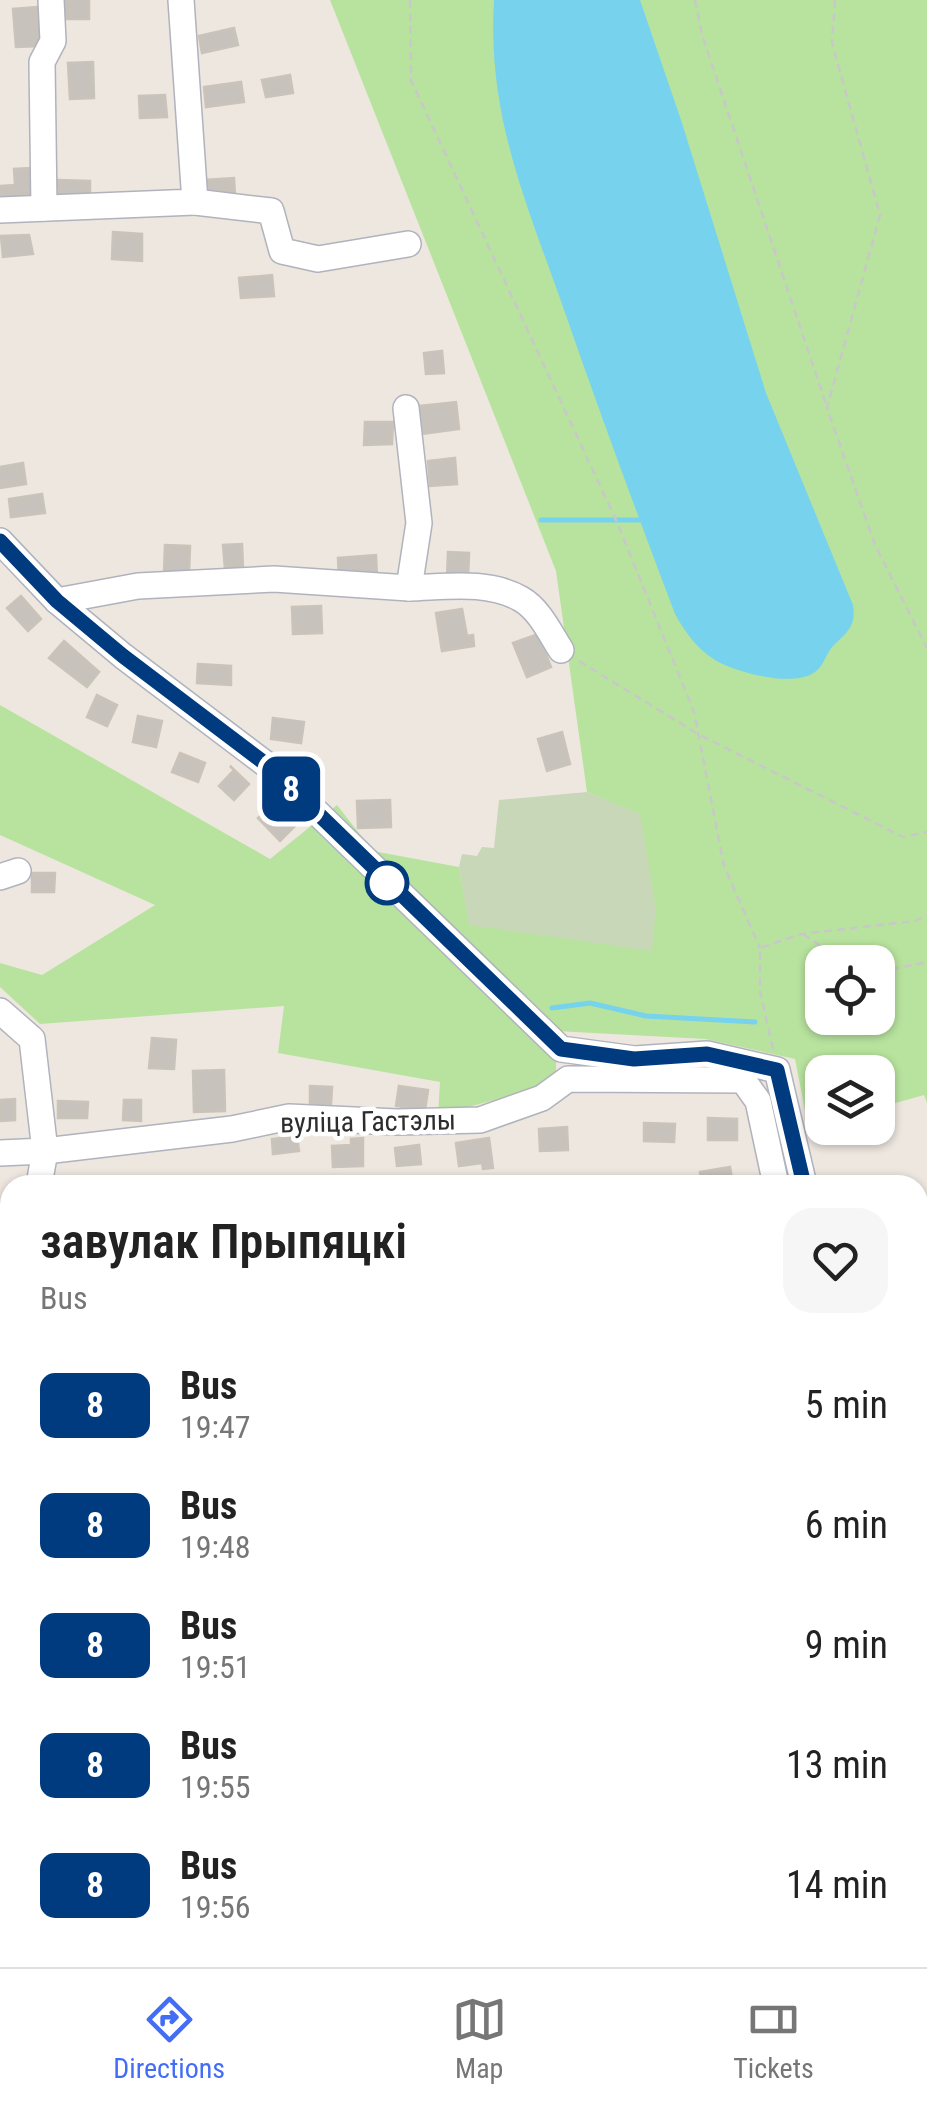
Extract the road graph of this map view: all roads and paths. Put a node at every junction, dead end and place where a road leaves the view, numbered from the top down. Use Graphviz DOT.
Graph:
graph roads {
  1 [pos="51,0"];
  2 [pos="181,0"];
  3 [pos="410,0"];
  4 [pos="695,0"];
  5 [pos="835,0"];
  6 [pos="194,202"];
  7 [pos="44,208"];
  8 [pos="0,210"];
  9 [pos="408,244"];
  10 [pos="406,408"];
  11 [pos="827,408"];
  12 [pos="0,541"];
  13 [pos="410,588"];
  14 [pos="57,601"];
  15 [pos="927,648"];
  16 [pos="560,650"];
  17 [pos="698,734"];
  18 [pos="927,832"];
  19 [pos="927,915"];
  20 [pos="802,934"];
  21 [pos="819,945"];
  22 [pos="760,948"];
  23 [pos="927,962"];
  24 [pos="895,969"];
  25 [pos="0,1010"];
  26 [pos="777,1070"];
  27 [pos="45,1151"];
  28 [pos="0,1153"];
  29 [pos="41,1175"];
  30 [pos="774,1175"];
  31 [pos="802,1175"];
  1 -- 7 [label="street"];
  2 -- 6 [label="street"];
  3 -- 17 [label="path"];
  4 -- 11 [label="path"];
  5 -- 11 [label="path"];
  6 -- 7 [label="street"];
  6 -- 9 [label="street"];
  7 -- 8 [label="street"];
  10 -- 13 [label="street"];
  11 -- 15 [label="path"];
  12 -- 14 [label="street"];
  13 -- 14 [label="street"];
  13 -- 16 [label="street"];
  14 -- 26 [label="street"];
  16 -- 17 [label="path"];
  17 -- 18 [label="path"];
  17 -- 22 [label="path"];
  19 -- 20 [label="path"];
  20 -- 21 [label="path"];
  20 -- 22 [label="path"];
  22 -- 26 [label="path"];
  23 -- 24 [label="path"];
  25 -- 27 [label="street"];
  26 -- 31 [label="street"];
  27 -- 28 [label="street, вуліца Гастэлы"];
  27 -- 29 [label="street"];
  27 -- 30 [label="street, вуліца Гастэлы"];
}
